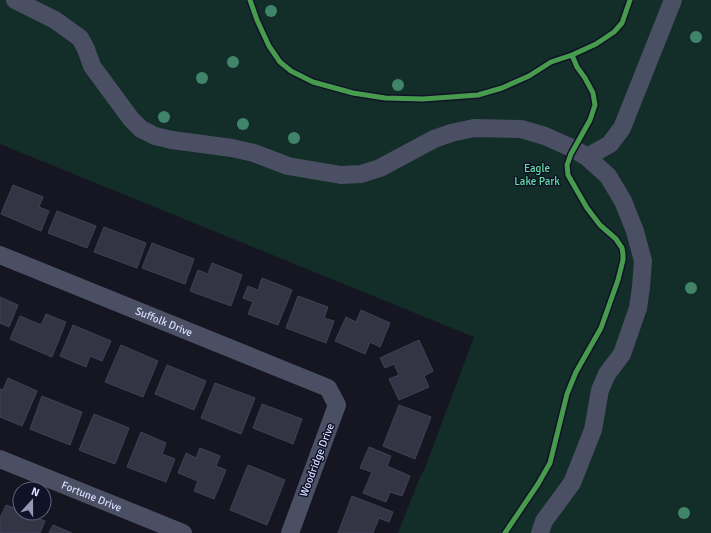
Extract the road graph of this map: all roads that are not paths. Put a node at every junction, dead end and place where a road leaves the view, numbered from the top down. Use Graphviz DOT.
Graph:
graph roads {
  1 [pos="15,0"];
  2 [pos="673,0"];
  3 [pos="588,157"];
  4 [pos="0,255"];
  5 [pos="328,388"];
  6 [pos="0,459"];
  7 [pos="183,533"];
  8 [pos="290,533"];
  9 [pos="540,533"];
  1 -- 3 [label="street"];
  2 -- 3 [label="street"];
  3 -- 9 [label="street"];
  4 -- 5 [label="street, Suffolk Drive"];
  5 -- 8 [label="street, Woodridge Drive"];
  6 -- 7 [label="street, Fortune Drive"];
}
